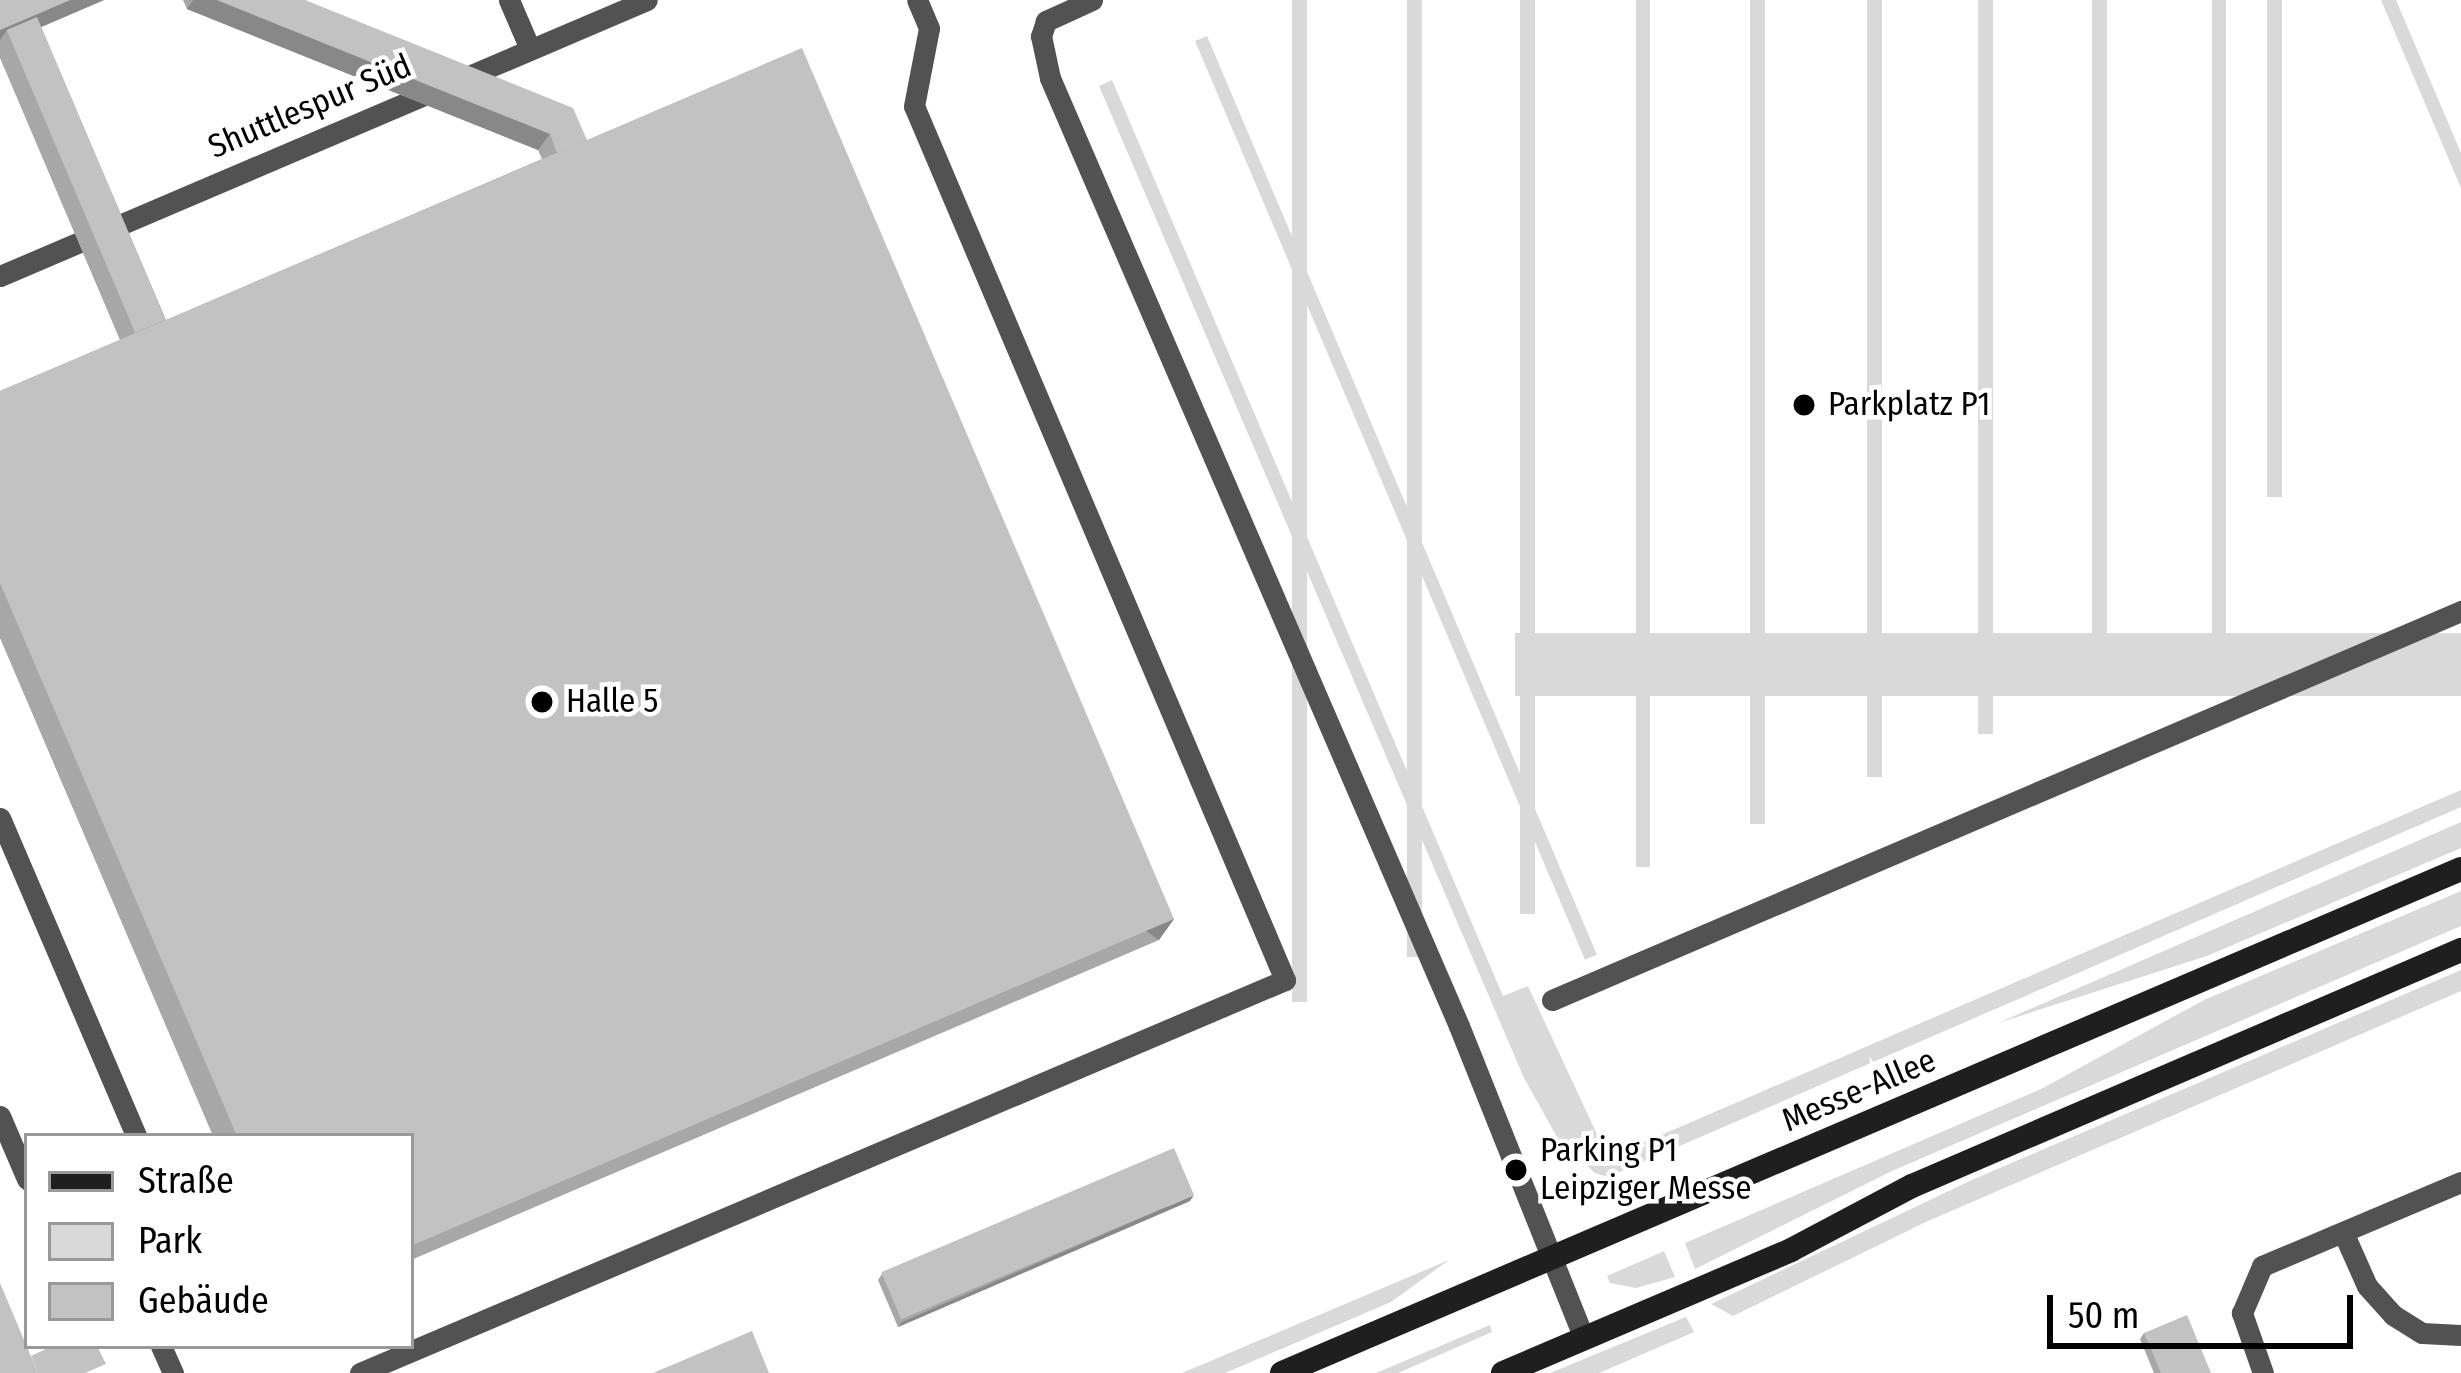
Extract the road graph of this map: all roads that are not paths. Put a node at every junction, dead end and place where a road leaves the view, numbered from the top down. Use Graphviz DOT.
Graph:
graph roads {
  1 [pos="509,0"];
  2 [pos="647,0"];
  3 [pos="917,0"];
  4 [pos="1092,0"];
  5 [pos="530,49"];
  6 [pos="0,275"];
  7 [pos="2461,611"];
  8 [pos="0,818"];
  9 [pos="2461,869"];
  10 [pos="2461,950"];
  11 [pos="1552,1000"];
  12 [pos="0,1116"];
  13 [pos="135,1133"];
  14 [pos="24,1172"];
  15 [pos="2461,1182"];
  16 [pos="2343,1232"];
  17 [pos="1551,1258"];
  18 [pos="2461,1336"];
  19 [pos="1584,1338"];
  20 [pos="360,1373"];
  21 [pos="1282,1373"];
  22 [pos="1503,1373"];
  23 [pos="2264,1373"];
  1 -- 5 [label="lane"];
  2 -- 5 [label="lane, Shuttlespur Süd"];
  3 -- 20 [label="lane"];
  4 -- 17 [label="lane"];
  5 -- 6 [label="lane, Shuttlespur Süd"];
  7 -- 11 [label="lane"];
  8 -- 13 [label="lane"];
  9 -- 17 [label="main road, Messe-Allee"];
  10 -- 19 [label="main road"];
  12 -- 14 [label="lane"];
  15 -- 16 [label="lane"];
  16 -- 18 [label="lane"];
  16 -- 23 [label="lane"];
  17 -- 19 [label="lane"];
  17 -- 21 [label="main road, Messe-Allee"];
  19 -- 22 [label="main road"];
}
